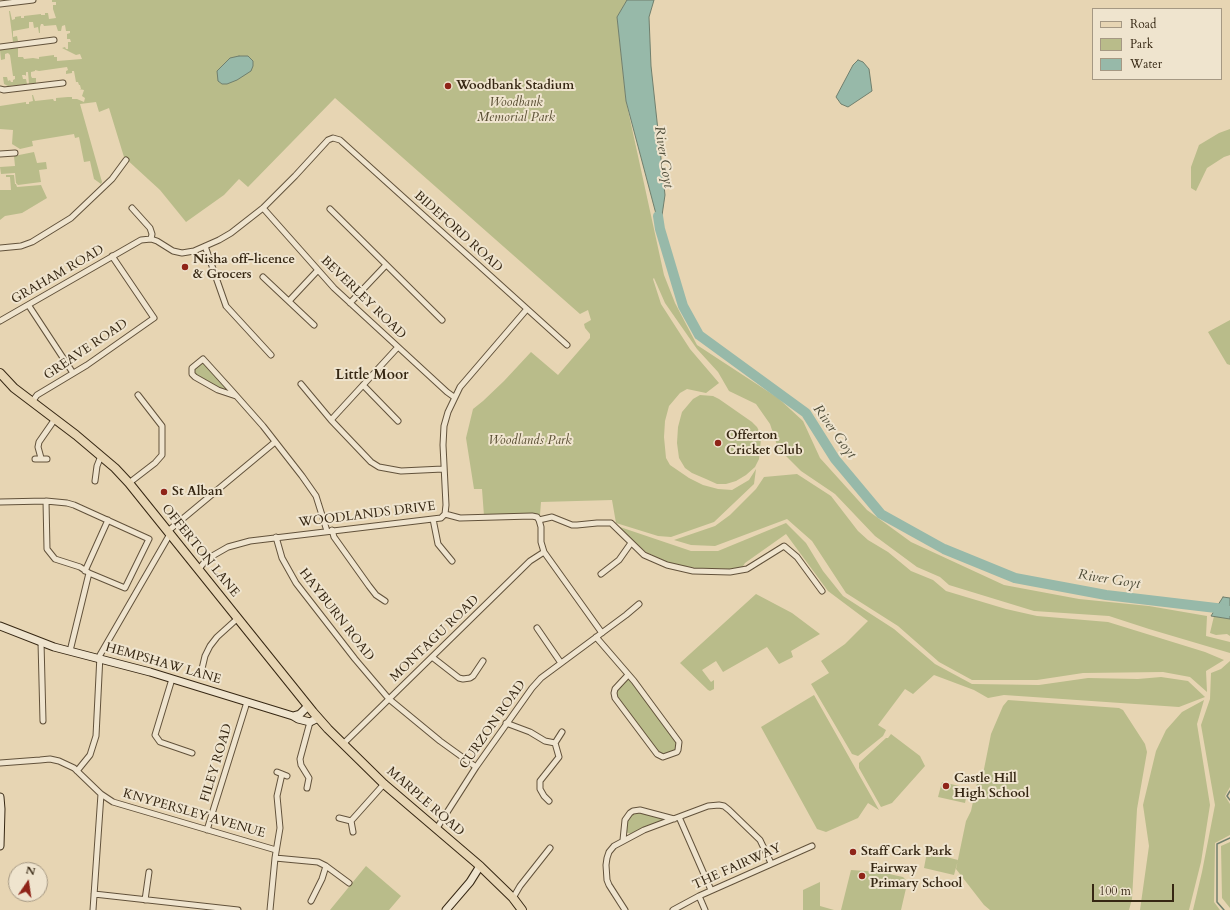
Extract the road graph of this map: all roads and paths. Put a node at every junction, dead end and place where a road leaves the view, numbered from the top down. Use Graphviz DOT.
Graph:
graph roads {
  1 [pos="33,0"];
  2 [pos="0,4"];
  3 [pos="54,40"];
  4 [pos="0,47"];
  5 [pos="63,82"];
  6 [pos="0,89"];
  7 [pos="15,153"];
  8 [pos="0,154"];
  9 [pos="126,160"];
  10 [pos="132,208"];
  11 [pos="263,208"];
  12 [pos="330,209"];
  13 [pos="151,239"];
  14 [pos="205,246"];
  15 [pos="0,248"];
  16 [pos="112,256"];
  17 [pos="386,265"];
  18 [pos="318,270"];
  19 [pos="263,277"];
  20 [pos="289,301"];
  21 [pos="350,303"];
  22 [pos="29,306"];
  23 [pos="527,309"];
  24 [pos="442,320"];
  25 [pos="0,321"];
  26 [pos="314,325"];
  27 [pos="567,345"];
  28 [pos="398,347"];
  29 [pos="271,355"];
  30 [pos="0,372"];
  31 [pos="73,373"];
  32 [pos="301,384"];
  33 [pos="363,385"];
  34 [pos="138,395"];
  35 [pos="236,396"];
  36 [pos="454,397"];
  37 [pos="32,402"];
  38 [pos="55,419"];
  39 [pos="331,420"];
  40 [pos="398,421"];
  41 [pos="275,442"];
  42 [pos="101,456"];
  43 [pos="35,459"];
  44 [pos="444,469"];
  45 [pos="95,481"];
  46 [pos="129,484"];
  47 [pos="46,501"];
  48 [pos="0,502"];
  49 [pos="445,514"];
  50 [pos="433,519"];
  51 [pos="108,520"];
  52 [pos="539,520"];
  53 [pos="330,531"];
  54 [pos="169,533"];
  55 [pos="276,537"];
  56 [pos="631,543"];
  57 [pos="544,552"];
  58 [pos="452,561"];
  59 [pos="198,570"];
  60 [pos="87,572"];
  61 [pos="601,574"];
  62 [pos="822,591"];
  63 [pos="385,601"];
  64 [pos="638,604"];
  65 [pos="238,618"];
  66 [pos="0,626"];
  67 [pos="537,628"];
  68 [pos="602,633"];
  69 [pos="596,637"];
  70 [pos="41,642"];
  71 [pos="70,651"];
  72 [pos="432,657"];
  73 [pos="100,658"];
  74 [pos="483,661"];
  75 [pos="561,663"];
  76 [pos="201,672"];
  77 [pos="628,675"];
  78 [pos="172,679"];
  79 [pos="389,699"];
  80 [pos="247,702"];
  81 [pos="313,712"];
  82 [pos="293,716"];
  83 [pos="43,721"];
  84 [pos="310,722"];
  85 [pos="506,723"];
  86 [pos="562,732"];
  87 [pos="555,743"];
  88 [pos="343,744"];
  89 [pos="192,753"];
  90 [pos="0,764"];
  91 [pos="476,767"];
  92 [pos="77,771"];
  93 [pos="282,774"];
  94 [pos="384,784"];
  95 [pos="307,788"];
  96 [pos="101,794"];
  97 [pos="0,797"];
  98 [pos="549,801"];
  99 [pos="339,818"];
  100 [pos="677,818"];
  101 [pos="351,821"];
  102 [pos="437,828"];
  103 [pos="208,830"];
  104 [pos="353,832"];
  105 [pos="623,840"];
  106 [pos="0,846"];
  107 [pos="812,846"];
  108 [pos="550,848"];
  109 [pos="276,850"];
  110 [pos="275,858"];
  111 [pos="771,863"];
  112 [pos="326,866"];
  113 [pos="483,868"];
  114 [pos="149,872"];
  115 [pos="349,883"];
  116 [pos="711,890"];
  117 [pos="94,894"];
  118 [pos="699,896"];
  119 [pos="513,898"];
  120 [pos="145,900"];
  121 [pos="311,901"];
  122 [pos="93,910"];
  123 [pos="238,910"];
  124 [pos="270,910"];
  125 [pos="446,910"];
  126 [pos="522,910"];
  127 [pos="625,910"];
  128 [pos="673,910"];
  129 [pos="704,910"];
  1 -- 2 [label="street"];
  3 -- 4 [label="street"];
  5 -- 6 [label="street"];
  7 -- 8 [label="street"];
  9 -- 15 [label="street"];
  10 -- 13 [label="street"];
  11 -- 14 [label="street"];
  11 -- 18 [label="street, BEVERLEY ROAD"];
  11 -- 23 [label="street, BIDEFORD ROAD"];
  12 -- 17 [label="street"];
  13 -- 14 [label="street"];
  13 -- 16 [label="street, GRAHAM ROAD"];
  14 -- 29 [label="street"];
  16 -- 22 [label="street, GRAHAM ROAD"];
  16 -- 31 [label="street, GREAVE ROAD"];
  17 -- 21 [label="street"];
  17 -- 24 [label="street"];
  18 -- 20 [label="street"];
  18 -- 21 [label="street, BEVERLEY ROAD"];
  19 -- 20 [label="street"];
  20 -- 26 [label="street"];
  21 -- 28 [label="street, BEVERLEY ROAD"];
  22 -- 25 [label="street, GRAHAM ROAD"];
  22 -- 31 [label="street"];
  23 -- 27 [label="street, BIDEFORD ROAD"];
  23 -- 36 [label="street"];
  28 -- 33 [label="street"];
  28 -- 36 [label="street, BEVERLEY ROAD"];
  30 -- 37 [label="main road, OFFERTON LANE"];
  31 -- 37 [label="street, GREAVE ROAD"];
  32 -- 39 [label="street"];
  33 -- 39 [label="street"];
  33 -- 40 [label="street"];
  34 -- 46 [label="street"];
  35 -- 35 [label="street"];
  35 -- 41 [label="street"];
  36 -- 44 [label="street"];
  37 -- 38 [label="main road, OFFERTON LANE"];
  38 -- 42 [label="main road, OFFERTON LANE"];
  38 -- 43 [label="street"];
  39 -- 44 [label="street"];
  41 -- 53 [label="street"];
  41 -- 54 [label="street"];
  42 -- 45 [label="street"];
  42 -- 46 [label="main road, OFFERTON LANE"];
  44 -- 49 [label="street"];
  46 -- 54 [label="main road, OFFERTON LANE"];
  47 -- 48 [label="street"];
  47 -- 51 [label="street"];
  47 -- 60 [label="street"];
  49 -- 50 [label="street, WOODLANDS DRIVE"];
  49 -- 52 [label="street, WOODLANDS DRIVE"];
  50 -- 53 [label="street, WOODLANDS DRIVE"];
  50 -- 58 [label="street"];
  51 -- 60 [label="street"];
  51 -- 60 [label="street"];
  52 -- 56 [label="street, WOODLANDS DRIVE"];
  52 -- 57 [label="street"];
  53 -- 55 [label="street, WOODLANDS DRIVE"];
  53 -- 63 [label="street"];
  54 -- 59 [label="main road, OFFERTON LANE"];
  54 -- 73 [label="street"];
  55 -- 59 [label="street, WOODLANDS DRIVE"];
  55 -- 79 [label="street, HAYBURN ROAD"];
  56 -- 61 [label="street"];
  56 -- 62 [label="street, WOODLANDS DRIVE"];
  57 -- 68 [label="street"];
  57 -- 72 [label="street, MONTAGU ROAD"];
  59 -- 65 [label="main road, OFFERTON LANE"];
  60 -- 71 [label="street"];
  64 -- 68 [label="street, CURZON ROAD"];
  65 -- 76 [label="street"];
  65 -- 81 [label="main road, OFFERTON LANE"];
  66 -- 70 [label="street, HEMPSHAW LANE"];
  67 -- 75 [label="street"];
  68 -- 69 [label="street, CURZON ROAD"];
  69 -- 75 [label="street, CURZON ROAD"];
  69 -- 77 [label="street"];
  70 -- 71 [label="street, HEMPSHAW LANE"];
  70 -- 83 [label="street"];
  71 -- 73 [label="street, HEMPSHAW LANE"];
  72 -- 74 [label="street"];
  72 -- 79 [label="street, MONTAGU ROAD"];
  73 -- 78 [label="street, HEMPSHAW LANE"];
  73 -- 92 [label="street"];
  75 -- 85 [label="street, CURZON ROAD"];
  77 -- 77 [label="street"];
  78 -- 80 [label="street, HEMPSHAW LANE"];
  78 -- 89 [label="street"];
  79 -- 88 [label="street, MONTAGU ROAD"];
  79 -- 91 [label="street, HAYBURN ROAD"];
  80 -- 82 [label="street, HEMPSHAW LANE"];
  80 -- 103 [label="street, FILEY ROAD"];
  81 -- 82 [label="street"];
  81 -- 84 [label="street"];
  81 -- 88 [label="main road, MARPLE ROAD"];
  82 -- 84 [label="street, HEMPSHAW LANE"];
  84 -- 95 [label="street"];
  85 -- 87 [label="street"];
  85 -- 91 [label="street, CURZON ROAD"];
  86 -- 87 [label="street"];
  87 -- 98 [label="street"];
  88 -- 94 [label="main road, MARPLE ROAD"];
  90 -- 92 [label="street, KNYPERSLEY AVENUE"];
  91 -- 102 [label="street, CURZON ROAD"];
  92 -- 96 [label="street, KNYPERSLEY AVENUE"];
  93 -- 109 [label="street"];
  94 -- 101 [label="street"];
  94 -- 102 [label="main road, MARPLE ROAD"];
  96 -- 103 [label="street, KNYPERSLEY AVENUE"];
  96 -- 117 [label="street"];
  97 -- 106 [label="street"];
  99 -- 101 [label="street"];
  100 -- 105 [label="street"];
  100 -- 105 [label="street"];
  100 -- 111 [label="street"];
  100 -- 116 [label="street"];
  101 -- 104 [label="street"];
  102 -- 113 [label="main road, MARPLE ROAD"];
  103 -- 109 [label="street, KNYPERSLEY AVENUE"];
  105 -- 127 [label="street"];
  107 -- 111 [label="street, THE FAIRWAY"];
  108 -- 119 [label="street"];
  109 -- 110 [label="street"];
  110 -- 112 [label="street"];
  110 -- 124 [label="street"];
  111 -- 116 [label="street, THE FAIRWAY"];
  112 -- 115 [label="street"];
  112 -- 121 [label="street"];
  113 -- 119 [label="main road, MARPLE ROAD"];
  113 -- 125 [label="street"];
  114 -- 120 [label="street"];
  116 -- 118 [label="street, THE FAIRWAY"];
  117 -- 120 [label="street"];
  117 -- 122 [label="street"];
  118 -- 128 [label="street, THE FAIRWAY"];
  118 -- 129 [label="street"];
  119 -- 126 [label="main road, MARPLE ROAD"];
  120 -- 123 [label="street"];
}
